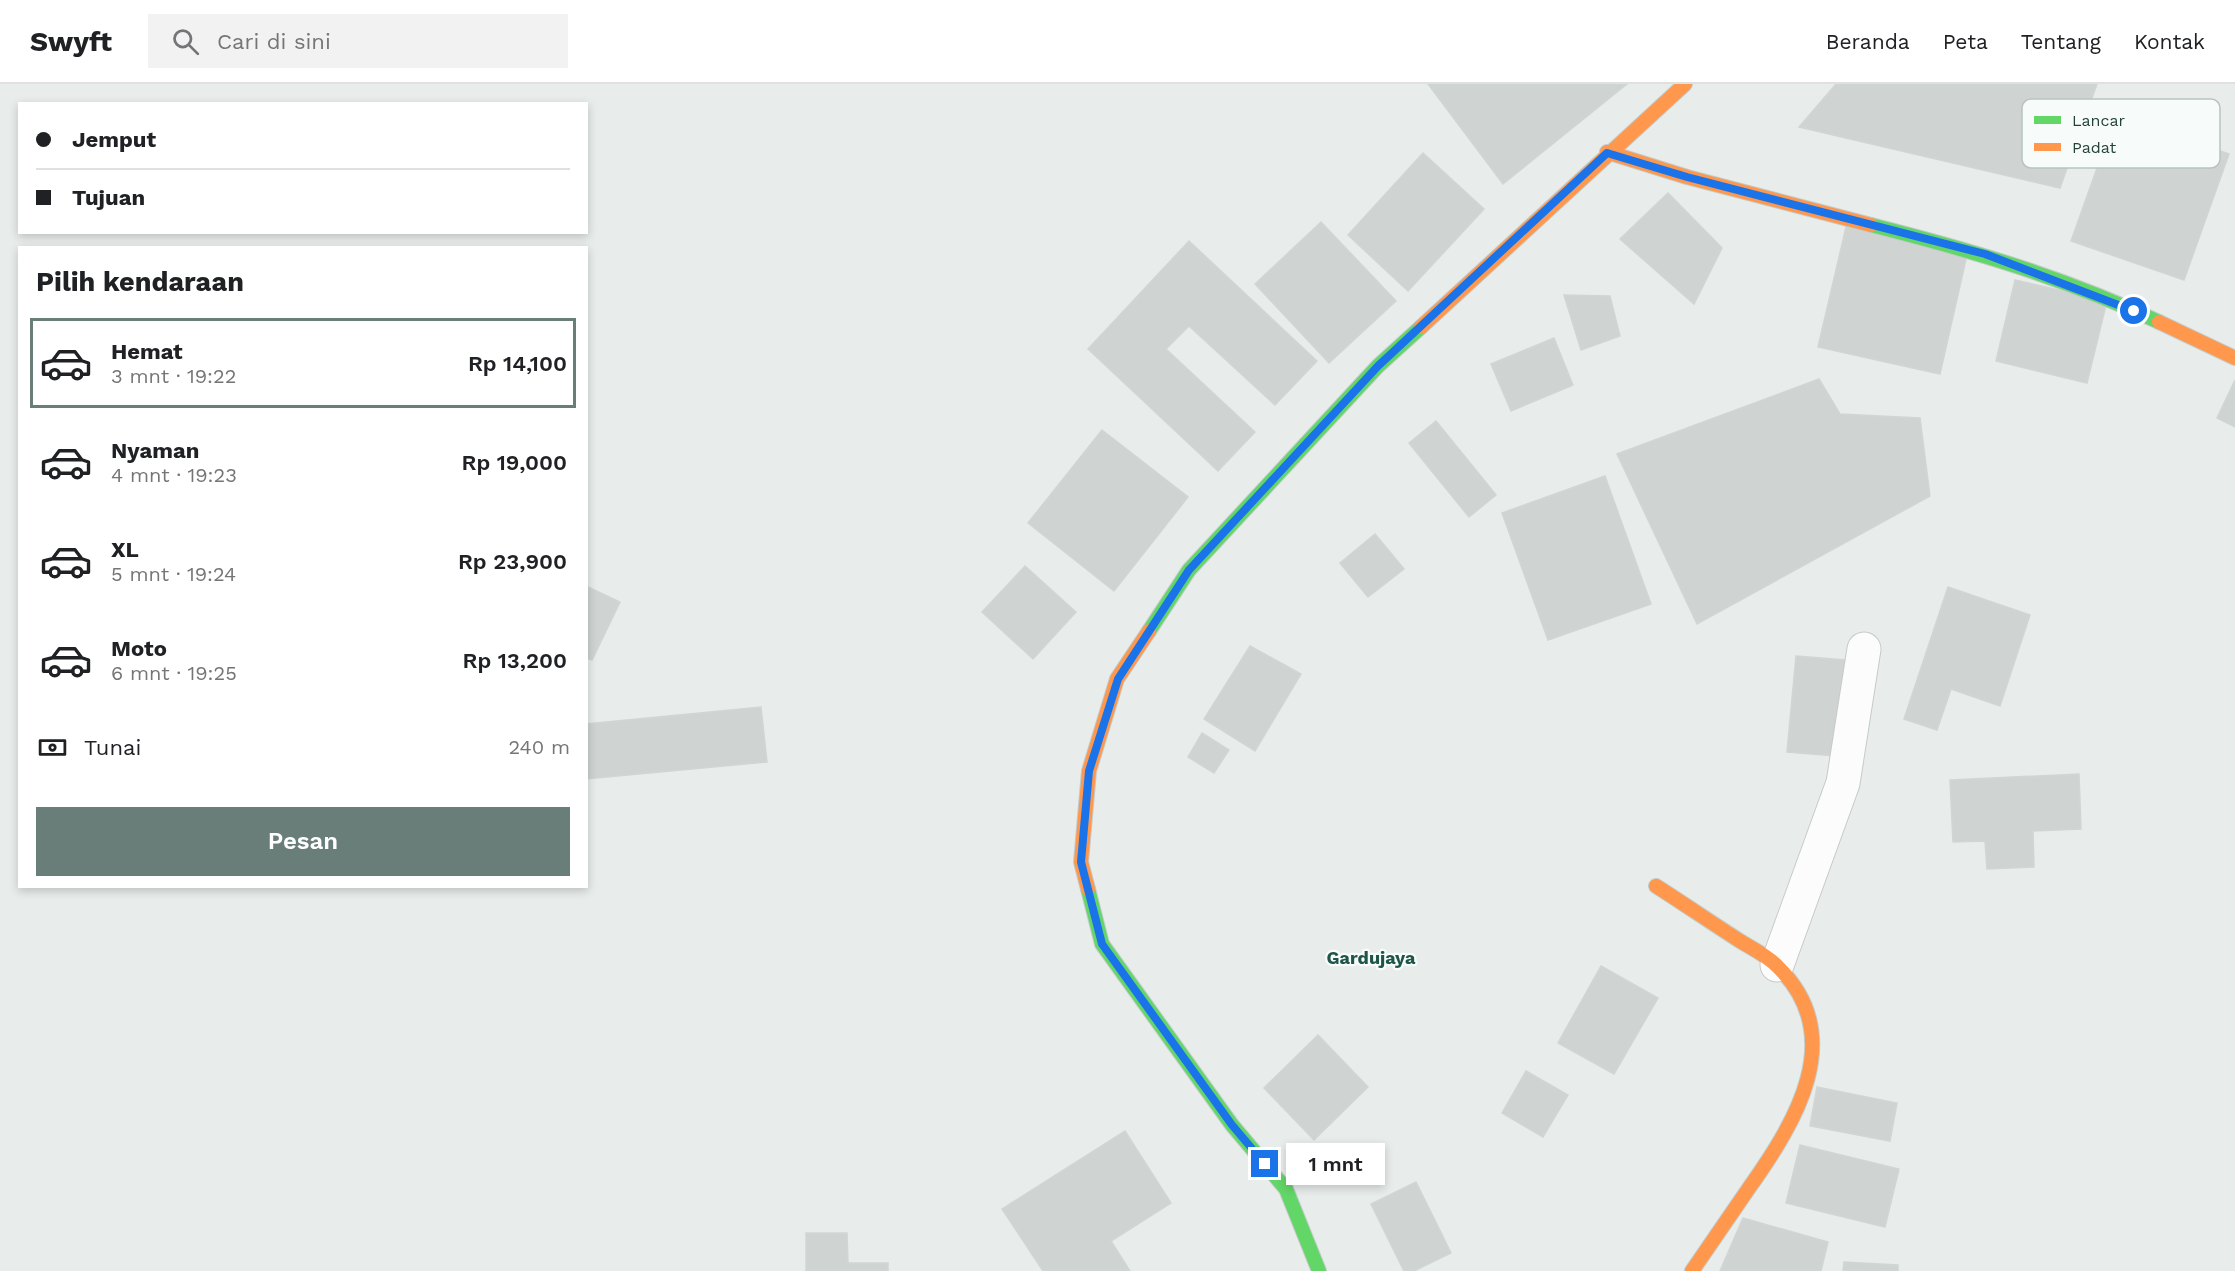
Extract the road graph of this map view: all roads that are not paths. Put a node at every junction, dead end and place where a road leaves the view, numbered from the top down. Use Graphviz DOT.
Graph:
graph roads {
  1 [pos="1685,84"];
  2 [pos="1607,153"];
  3 [pos="2235,358"];
  4 [pos="1864,649"];
  5 [pos="1656,886"];
  6 [pos="1777,965"];
  7 [pos="1319,1271"];
  8 [pos="1692,1271"];
  1 -- 2 [label="main road"];
  2 -- 3 [label="main road"];
  2 -- 7 [label="main road"];
  4 -- 6 [label="street"];
  5 -- 6 [label="main road"];
  6 -- 8 [label="main road"];
}
